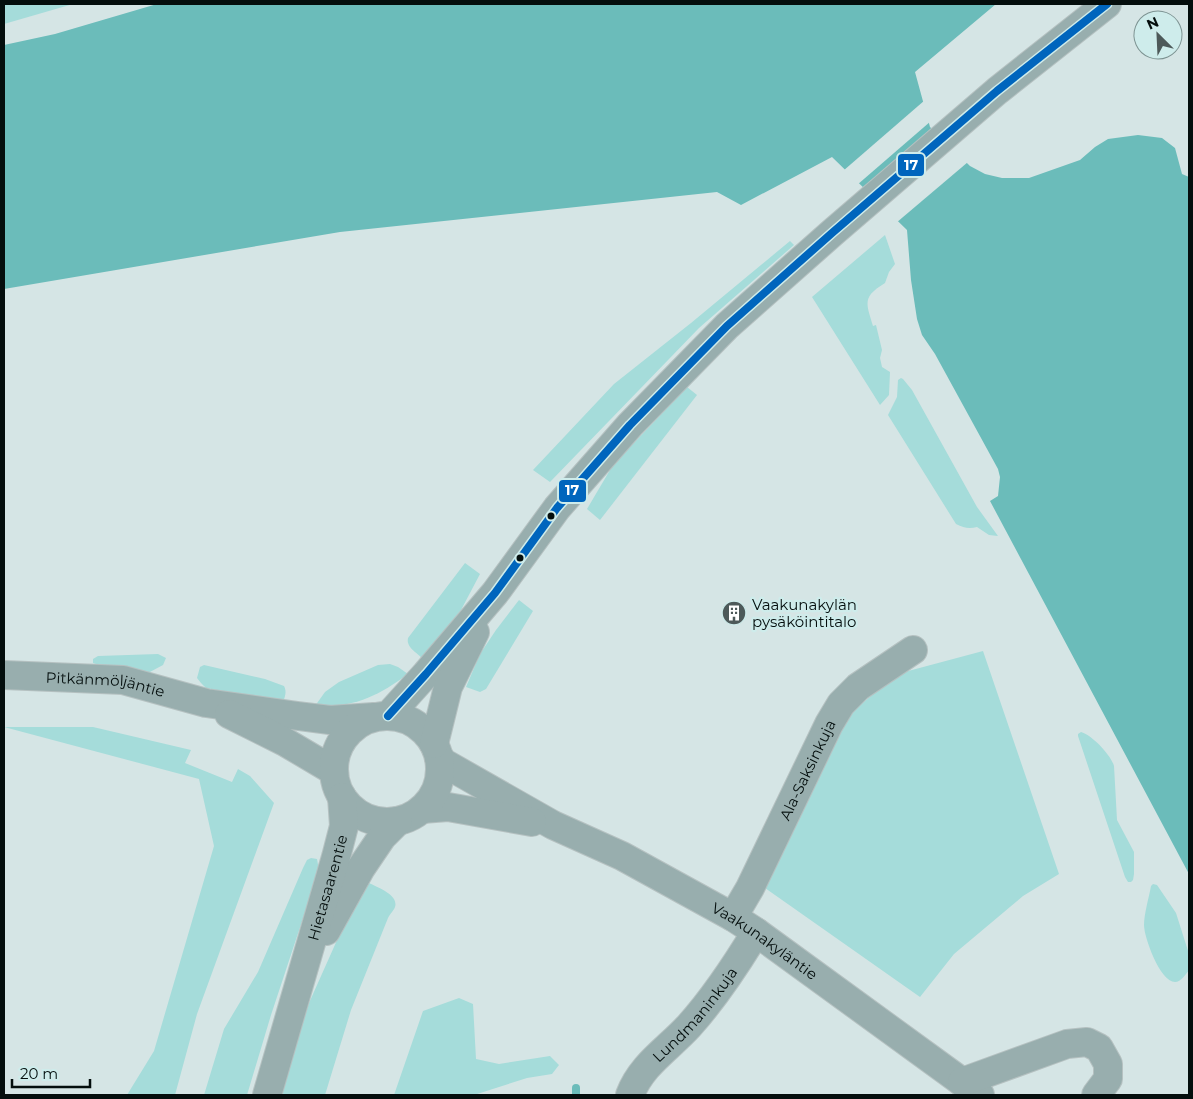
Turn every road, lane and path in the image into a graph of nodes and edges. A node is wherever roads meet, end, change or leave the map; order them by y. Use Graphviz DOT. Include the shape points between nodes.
graph roads {
  1 [pos="1106,4"];
  2 [pos="495,593"];
  3 [pos="913,650"];
  4 [pos="4,675"];
  5 [pos="206,702"];
  6 [pos="381,716"];
  7 [pos="437,751"];
  8 [pos="334,771"];
  9 [pos="342,797"];
  10 [pos="422,808"];
  11 [pos="398,821"];
  12 [pos="553,826"];
  13 [pos="733,918"];
  14 [pos="756,932"];
  15 [pos="300,976"];
  16 [pos="971,1089"];
  17 [pos="267,1095"];
  18 [pos="630,1095"];
  19 [pos="1096,1095"];
  1 -- 2 [label="street" via="997,91 727,326 630,424 557,508"];
  2 -- 6 [label="street" via="426,674"];
  2 -- 7 [label="street" via="448,687"];
  3 -- 13 [label="street, Ala-Saksinkuja" via="858,687 841,704"];
  4 -- 5 [label="street, Pitkänmöljäntie" via="124,680"];
  5 -- 6 [label="street, Pitkänmöljäntie" via="330,720"];
  5 -- 8 [label="street, Pitkänmöljäntie"];
  6 -- 7 [label="street" via="415,723"];
  6 -- 8 [label="street" via="361,723 349,732 338,750"];
  7 -- 10 [label="street" via="438,785"];
  7 -- 12 [label="street, Vaakunakyläntie" via="444,763"];
  8 -- 9 [label="street"];
  9 -- 11 [label="street" via="361,815 385,822"];
  9 -- 15 [label="street, Hietasaarentie" via="344,826"];
  10 -- 11 [label="street"];
  10 -- 12 [label="street, Vaakunakyläntie" via="448,807"];
  11 -- 15 [label="street, Hietasaarentie" via="382,837 361,868"];
  12 -- 13 [label="street, Vaakunakyläntie" via="622,856"];
  13 -- 14 [label="street, Vaakunakyläntie"];
  14 -- 16 [label="street, Vaakunakyläntie"];
  14 -- 18 [label="street, Lundmaninkuja" via="717,993 639,1076"];
  15 -- 17 [label="street, Hietasaarentie"];
  16 -- 19 [label="street, Vaakunakyläntie" via="1067,1044 1087,1042 1099,1048 1108,1064 1108,1079"];
}
